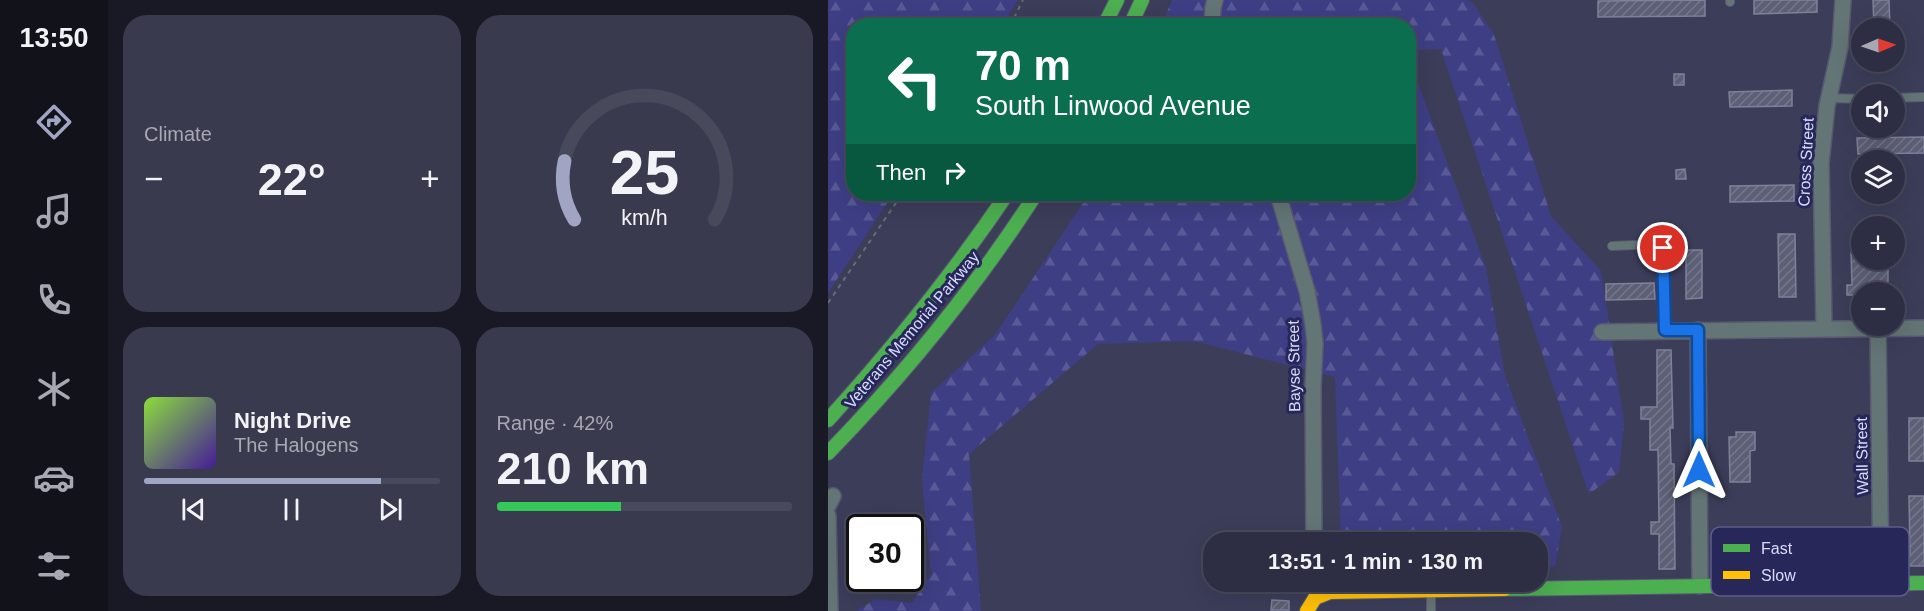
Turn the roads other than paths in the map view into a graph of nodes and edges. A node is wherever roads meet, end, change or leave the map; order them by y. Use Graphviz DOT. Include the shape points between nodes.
graph roads {
  1 [pos="1117,0"];
  2 [pos="1142,0"];
  3 [pos="1215,0"];
  4 [pos="1843,0"];
  5 [pos="1108,18"];
  6 [pos="1134,18"];
  7 [pos="1212,18"];
  8 [pos="1924,97"];
  9 [pos="1829,98"];
  10 [pos="1905,98"];
  11 [pos="1851,99"];
  12 [pos="1002,201"];
  13 [pos="1032,201"];
  14 [pos="1280,201"];
  15 [pos="1612,246"];
  16 [pos="952,314"];
  17 [pos="1824,328"];
  18 [pos="1851,328"];
  19 [pos="1905,328"];
  20 [pos="1924,328"];
  21 [pos="1665,330"];
  22 [pos="1698,330"];
  23 [pos="1602,332"];
  24 [pos="1878,336"];
  25 [pos="828,420"];
  26 [pos="828,453"];
  27 [pos="828,470"];
  28 [pos="828,516"];
  29 [pos="1880,527"];
  30 [pos="1314,532"];
  31 [pos="1909,583"];
  32 [pos="1924,583"];
  33 [pos="1700,586"];
  34 [pos="1711,586"];
  35 [pos="1548,588"];
  36 [pos="1314,592"];
  37 [pos="1431,592"];
  38 [pos="830,611"];
  39 [pos="1307,611"];
  40 [pos="1431,611"];
  1 -- 5 [label="main road"];
  2 -- 6 [label="main road"];
  3 -- 7 [label="street"];
  4 -- 9 [label="street, Cross Street" via="1840,47"];
  8 -- 10 [label="lane"];
  9 -- 11 [label="lane"];
  9 -- 17 [label="street, Cross Street" via="1821,163"];
  12 -- 25 [label="main road, Veterans Memorial Parkway" via="902,336"];
  13 -- 16 [label="main road, Veterans Memorial Parkway"];
  14 -- 30 [label="street, Bayse Street" via="1307,291 1315,343"];
  15 -- 21 [label="lane" via="1656,244 1663,248"];
  16 -- 26 [label="main road, Veterans Memorial Parkway"];
  16 -- 27 [label="main road" via="938,341 911,376"];
  17 -- 18 [label="street"];
  17 -- 22 [label="street"];
  19 -- 20 [label="street"];
  21 -- 22 [label="street"];
  21 -- 23 [label="street"];
  22 -- 33 [label="street"];
  24 -- 29 [label="street, Wall Street"];
  28 -- 38 [label="street"];
  31 -- 32 [label="main road"];
  33 -- 34 [label="main road"];
  33 -- 35 [label="main road"];
  36 -- 39 [label="main road"];
  37 -- 40 [label="lane"];
}
